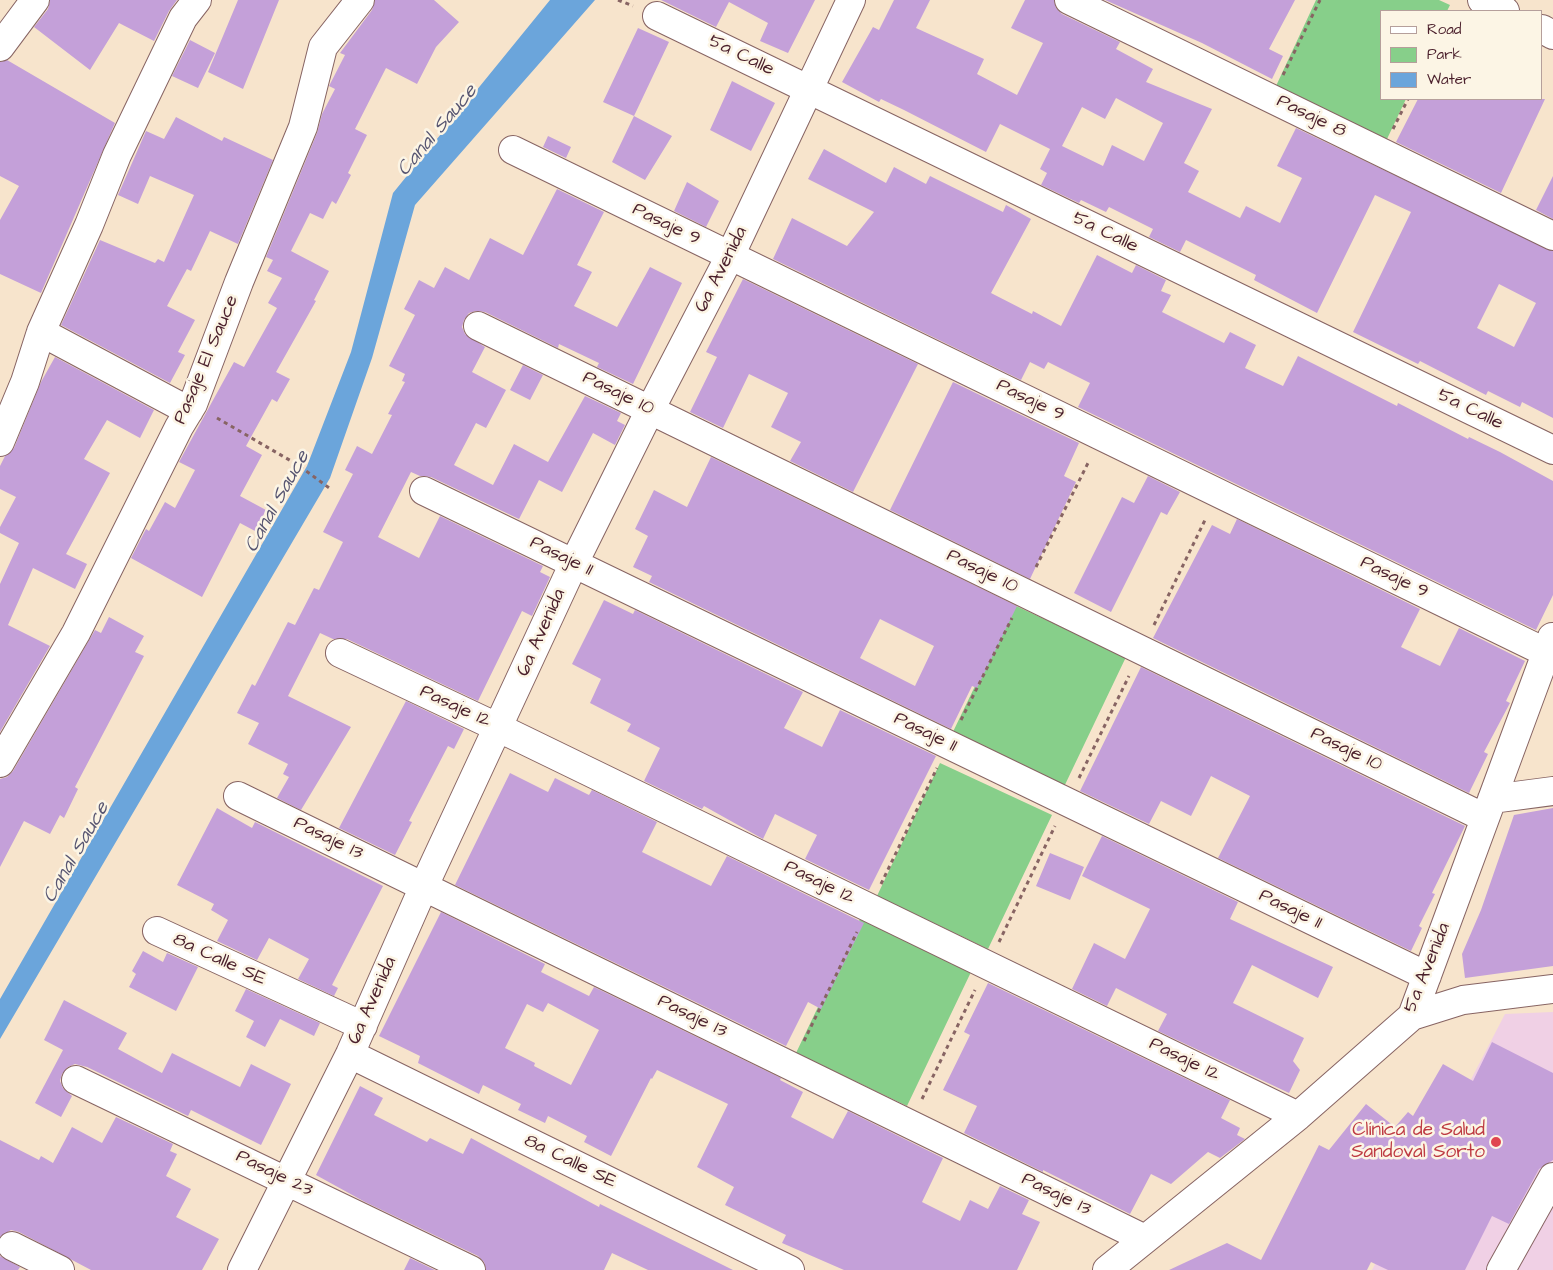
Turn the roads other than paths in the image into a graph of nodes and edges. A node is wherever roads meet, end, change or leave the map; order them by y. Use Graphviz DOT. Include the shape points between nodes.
graph roads {
  1 [pos="35,0"];
  2 [pos="197,0"];
  3 [pos="360,0"];
  4 [pos="851,0"];
  5 [pos="1069,0"];
  6 [pos="1482,0"];
  7 [pos="1503,10"];
  8 [pos="658,16"];
  9 [pos="0,47"];
  10 [pos="808,89"];
  11 [pos="513,150"];
  12 [pos="1553,236"];
  13 [pos="730,256"];
  14 [pos="478,326"];
  15 [pos="41,332"];
  16 [pos="191,407"];
  17 [pos="650,410"];
  18 [pos="0,442"];
  19 [pos="1553,450"];
  20 [pos="424,491"];
  21 [pos="574,563"];
  22 [pos="1550,644"];
  23 [pos="340,653"];
  24 [pos="499,728"];
  25 [pos="0,763"];
  26 [pos="1553,791"];
  27 [pos="238,796"];
  28 [pos="1489,809"];
  29 [pos="424,886"];
  30 [pos="156,931"];
  31 [pos="1427,976"];
  32 [pos="1553,989"];
  33 [pos="1412,1016"];
  34 [pos="363,1026"];
  35 [pos="350,1054"];
  36 [pos="76,1080"];
  37 [pos="1298,1116"];
  38 [pos="1553,1177"];
  39 [pos="288,1180"];
  40 [pos="1145,1239"];
  41 [pos="12,1246"];
  42 [pos="60,1270"];
  43 [pos="242,1270"];
  44 [pos="471,1270"];
  45 [pos="790,1270"];
  46 [pos="1107,1270"];
  47 [pos="1501,1270"];
  1 -- 9 [label="street"];
  2 -- 15 [label="street" via="183,18 117,155"];
  3 -- 16 [label="street, Pasaje El Sauce" via="324,47 303,127"];
  4 -- 10 [label="street, 6a Avenida"];
  5 -- 12 [label="street, Pasaje 8"];
  6 -- 7 [label="street"];
  8 -- 10 [label="street, 5a Calle"];
  10 -- 13 [label="street, 6a Avenida"];
  10 -- 19 [label="street, 5a Calle"];
  11 -- 13 [label="street, Pasaje 9"];
  13 -- 17 [label="street, 6a Avenida"];
  13 -- 22 [label="street, Pasaje 9"];
  14 -- 17 [label="street, Pasaje 10"];
  15 -- 16 [label="street"];
  15 -- 18 [label="street"];
  16 -- 25 [label="street, Pasaje El Sauce" via="76,633"];
  17 -- 21 [label="street, 6a Avenida"];
  17 -- 28 [label="street, Pasaje 10"];
  20 -- 21 [label="street, Pasaje 11"];
  21 -- 24 [label="street, 6a Avenida"];
  21 -- 31 [label="street, Pasaje 11"];
  22 -- 28 [label="street, 5a Avenida"];
  23 -- 24 [label="street, Pasaje 12"];
  24 -- 29 [label="street, 6a Avenida"];
  24 -- 37 [label="street, Pasaje 12"];
  26 -- 28 [label="street"];
  27 -- 29 [label="street, Pasaje 13"];
  28 -- 31 [label="street, 5a Avenida"];
  29 -- 34 [label="street, 6a Avenida"];
  29 -- 40 [label="street, Pasaje 13"];
  30 -- 34 [label="street, 8a Calle SE"];
  31 -- 33 [label="street, 5a Avenida"];
  32 -- 33 [label="street" via="1463,1000"];
  33 -- 37 [label="street, 5a Avenida"];
  34 -- 35 [label="street, 6a Avenida"];
  35 -- 39 [label="street, 6a Avenida"];
  35 -- 45 [label="street, 8a Calle SE"];
  36 -- 39 [label="street, Pasaje 23"];
  37 -- 40 [label="street, 5a Avenida"];
  38 -- 47 [label="street"];
  39 -- 43 [label="street, 6a Avenida"];
  39 -- 44 [label="street, Pasaje 23"];
  40 -- 46 [label="street, 5a Avenida"];
  41 -- 42 [label="street"];
}
